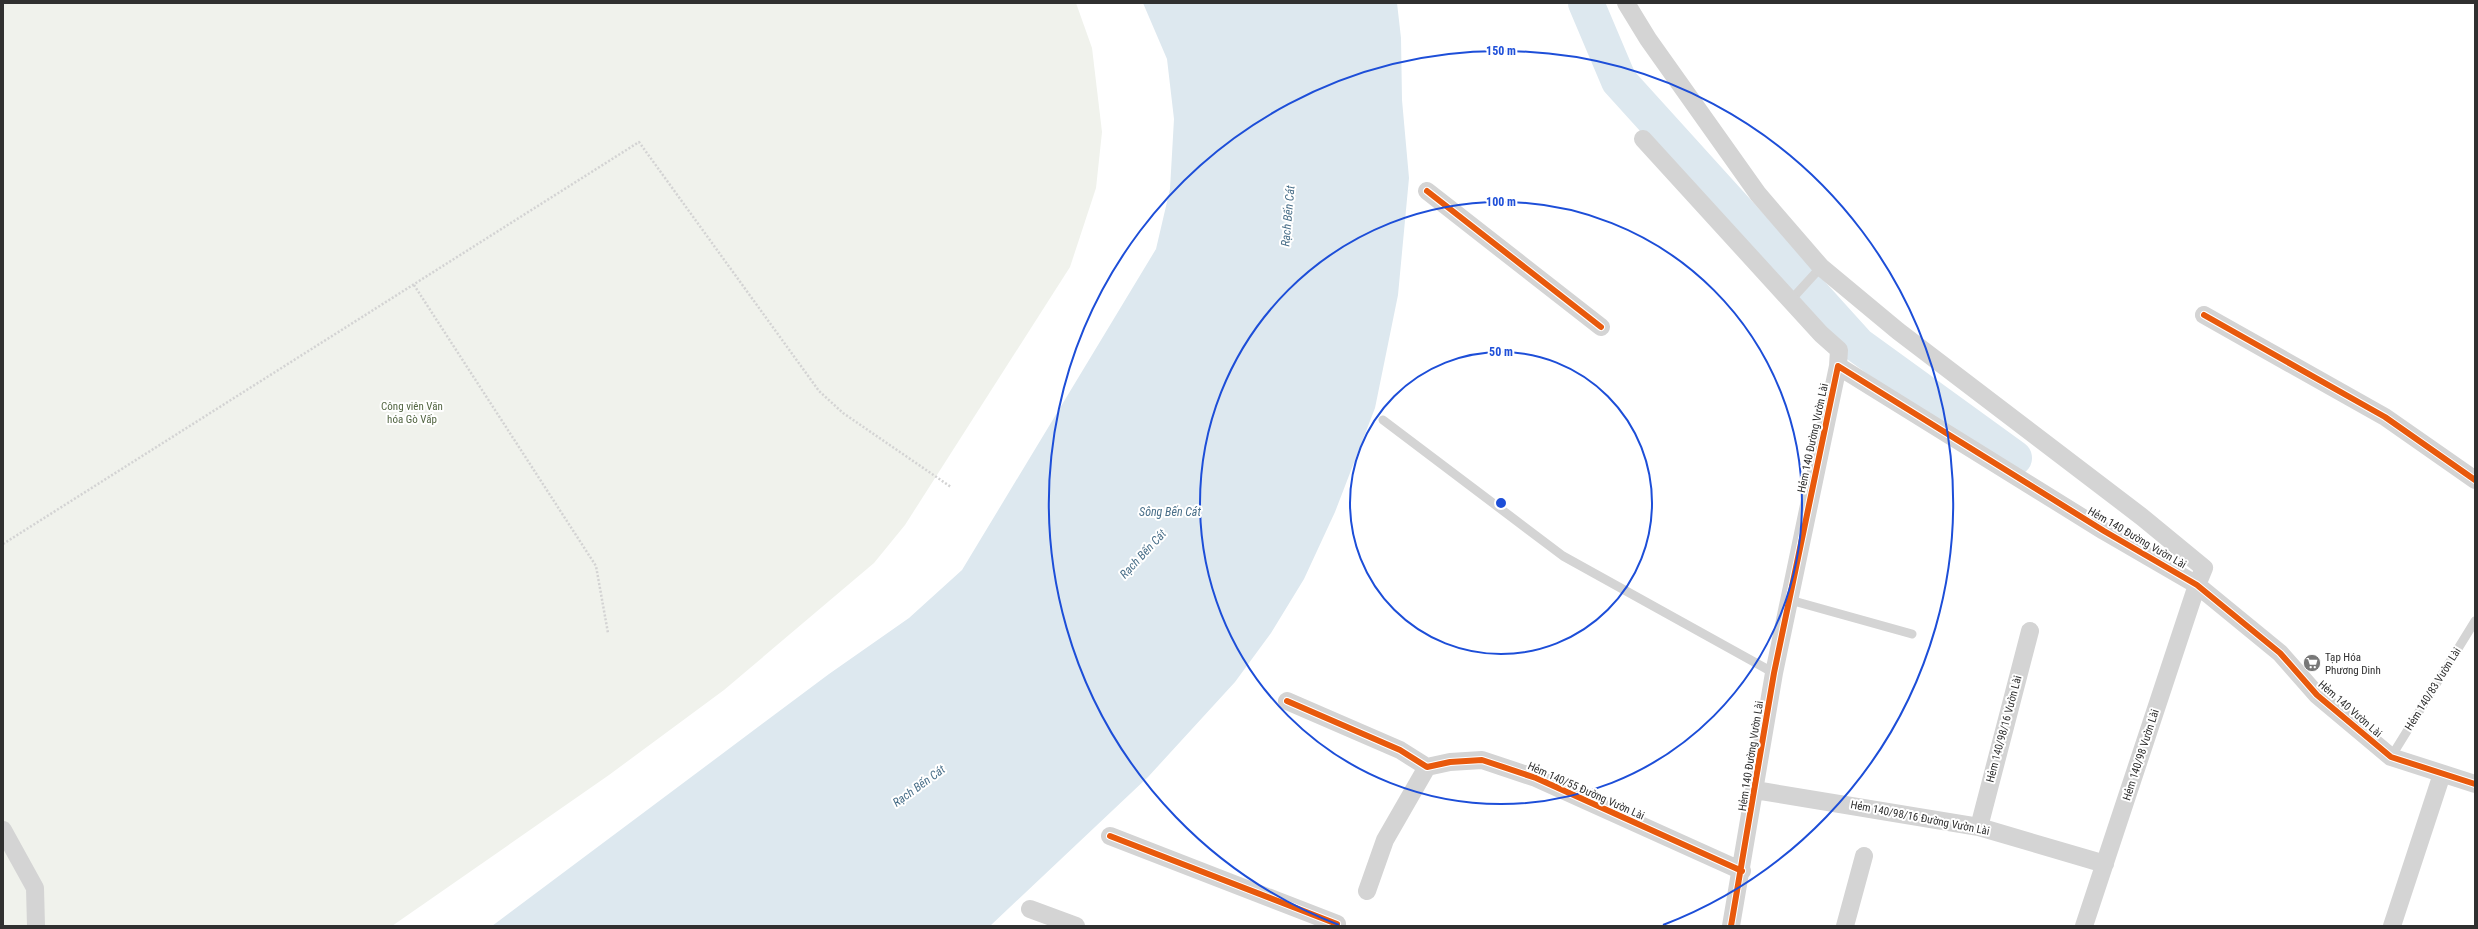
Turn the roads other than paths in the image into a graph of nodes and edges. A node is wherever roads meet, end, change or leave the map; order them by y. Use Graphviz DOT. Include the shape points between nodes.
graph roads {
  1 [pos="1626,3"];
  2 [pos="1643,139"];
  3 [pos="1427,191"];
  4 [pos="1819,269"];
  5 [pos="1793,298"];
  6 [pos="2204,315"];
  7 [pos="1601,327"];
  8 [pos="1838,366"];
  9 [pos="1383,420"];
  10 [pos="2475,480"];
  11 [pos="2197,585"];
  12 [pos="1790,600"];
  13 [pos="2475,621"];
  14 [pos="2030,632"];
  15 [pos="1912,634"];
  16 [pos="1774,673"];
  17 [pos="1287,701"];
  18 [pos="2391,757"];
  19 [pos="1427,767"];
  20 [pos="2442,774"];
  21 [pos="2475,784"];
  22 [pos="1755,790"];
  23 [pos="1979,827"];
  24 [pos="3,830"];
  25 [pos="1110,836"];
  26 [pos="1864,856"];
  27 [pos="2105,864"];
  28 [pos="1742,871"];
  29 [pos="1367,891"];
  30 [pos="1030,909"];
  31 [pos="1337,924"];
  32 [pos="36,926"];
  33 [pos="1076,926"];
  34 [pos="1732,926"];
  35 [pos="1845,926"];
  36 [pos="2084,926"];
  37 [pos="2392,926"];
  1 -- 4 [label="street" via="1648,39 1758,194"];
  2 -- 5 [label="street"];
  3 -- 7 [label="street"];
  4 -- 5 [label="lane"];
  4 -- 11 [label="street, Hẻm 140/98 Vườn Lài" via="2142,517 2204,568"];
  5 -- 8 [label="street" via="1821,334 1839,350"];
  6 -- 10 [label="street" via="2384,418"];
  8 -- 11 [label="street, Hẻm 140 Đường Vườn Lài" via="2104,531"];
  8 -- 12 [label="street, Hẻm 140 Đường Vườn Lài"];
  9 -- 16 [label="lane" via="1563,556"];
  11 -- 18 [label="street, Hẻm 140 Vườn Lài" via="2280,653 2317,696"];
  11 -- 27 [label="street, Hẻm 140/98 Vườn Lài"];
  12 -- 15 [label="lane"];
  12 -- 16 [label="street, Hẻm 140 Đường Vườn Lài"];
  13 -- 18 [label="lane, Hẻm 140/83 Vườn Lài"];
  14 -- 23 [label="street, Hẻm 140/98/16 Vườn Lài"];
  16 -- 22 [label="street, Hẻm 140 Đường Vườn Lài"];
  17 -- 19 [label="street" via="1400,750"];
  18 -- 20 [label="street, Hẻm 140 Vườn Lài"];
  19 -- 28 [label="street, Hẻm 140/55 Đường Vườn Lài" via="1474,759 1496,764 1536,778"];
  19 -- 29 [label="street" via="1385,840"];
  20 -- 21 [label="street, Hẻm 140 Vườn Lài"];
  20 -- 37 [label="street"];
  22 -- 23 [label="street, Hẻm 140/98/16 Đường Vườn Lài"];
  22 -- 28 [label="street, Hẻm 140 Đường Vườn Lài"];
  23 -- 27 [label="street, Hẻm 140/98/16 Đường Vườn Lài"];
  24 -- 32 [label="street" via="35,888"];
  25 -- 31 [label="street"];
  26 -- 35 [label="street"];
  27 -- 36 [label="street, Hẻm 140/98 Vườn Lài"];
  28 -- 34 [label="street, Hẻm 140 Đường Vườn Lài"];
  30 -- 33 [label="street"];
}
